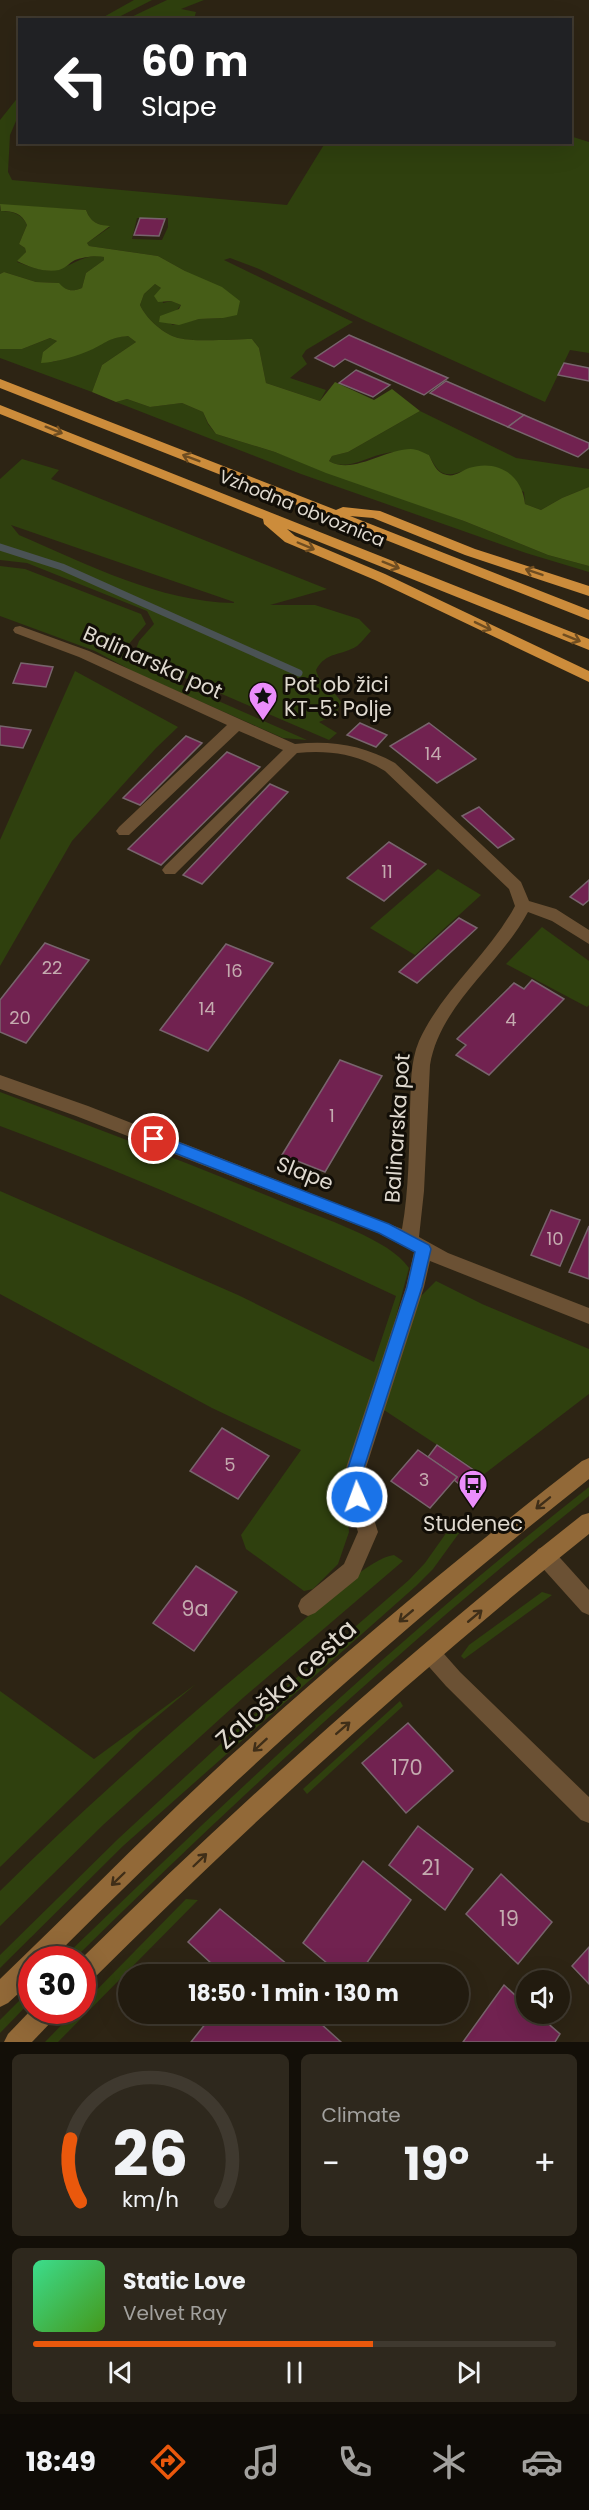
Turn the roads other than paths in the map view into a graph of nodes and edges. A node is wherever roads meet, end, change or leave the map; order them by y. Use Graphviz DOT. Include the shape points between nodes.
graph roads {
  1 [pos="0,383"];
  2 [pos="0,409"];
  3 [pos="324,510"];
  4 [pos="259,512"];
  5 [pos="589,591"];
  6 [pos="589,615"];
  7 [pos="20,630"];
  8 [pos="589,645"];
  9 [pos="589,677"];
  10 [pos="237,724"];
  11 [pos="293,749"];
  12 [pos="124,831"];
  13 [pos="170,870"];
  14 [pos="523,906"];
  15 [pos="589,938"];
  16 [pos="0,1082"];
  17 [pos="416,1245"];
  18 [pos="589,1316"];
  19 [pos="589,1467"];
  20 [pos="589,1522"];
  21 [pos="545,1556"];
  22 [pos="589,1605"];
  23 [pos="308,1606"];
  24 [pos="430,1653"];
  25 [pos="589,1812"];
  26 [pos="50,1946"];
  27 [pos="96,1961"];
  28 [pos="18,1978"];
  29 [pos="0,1995"];
  30 [pos="33,2024"];
  31 [pos="16,2042"];
  3 -- 1 [label="highway, Vzhodna obvoznica, one-way"];
  2 -- 4 [label="highway, Vzhodna obvoznica, one-way"];
  5 -- 3 [label="highway, one-way" via="470,552 375,514"];
  3 -- 6 [label="highway, Vzhodna obvoznica"];
  4 -- 8 [label="highway, Vzhodna obvoznica, one-way"];
  4 -- 9 [label="highway, one-way" via="290,539 380,577"];
  7 -- 10 [label="street, Balinarska pot" via="84,654"];
  10 -- 11 [label="street, Balinarska pot"];
  10 -- 12 [label="street"];
  11 -- 13 [label="street"];
  11 -- 14 [label="street, Balinarska pot" via="346,748 390,767 516,886"];
  14 -- 15 [label="street" via="558,915"];
  14 -- 17 [label="street, Balinarska pot" via="511,930 441,1013 426,1042 421,1068 414,1208"];
  16 -- 17 [label="street, Slape" via="373,1224"];
  17 -- 18 [label="street, Slape"];
  17 -- 23 [label="street, Balinarska pot" via="415,1287 354,1474 368,1532 351,1571"];
  19 -- 26 [label="main road, Zaloška cesta, one-way" via="342,1670"];
  20 -- 21 [label="main road"];
  21 -- 22 [label="street"];
  24 -- 21 [label="main road, one-way"];
  24 -- 25 [label="street"];
  27 -- 24 [label="main road, one-way" via="325,1743"];
  28 -- 29 [label="main road"];
  30 -- 31 [label="main road"];
}
